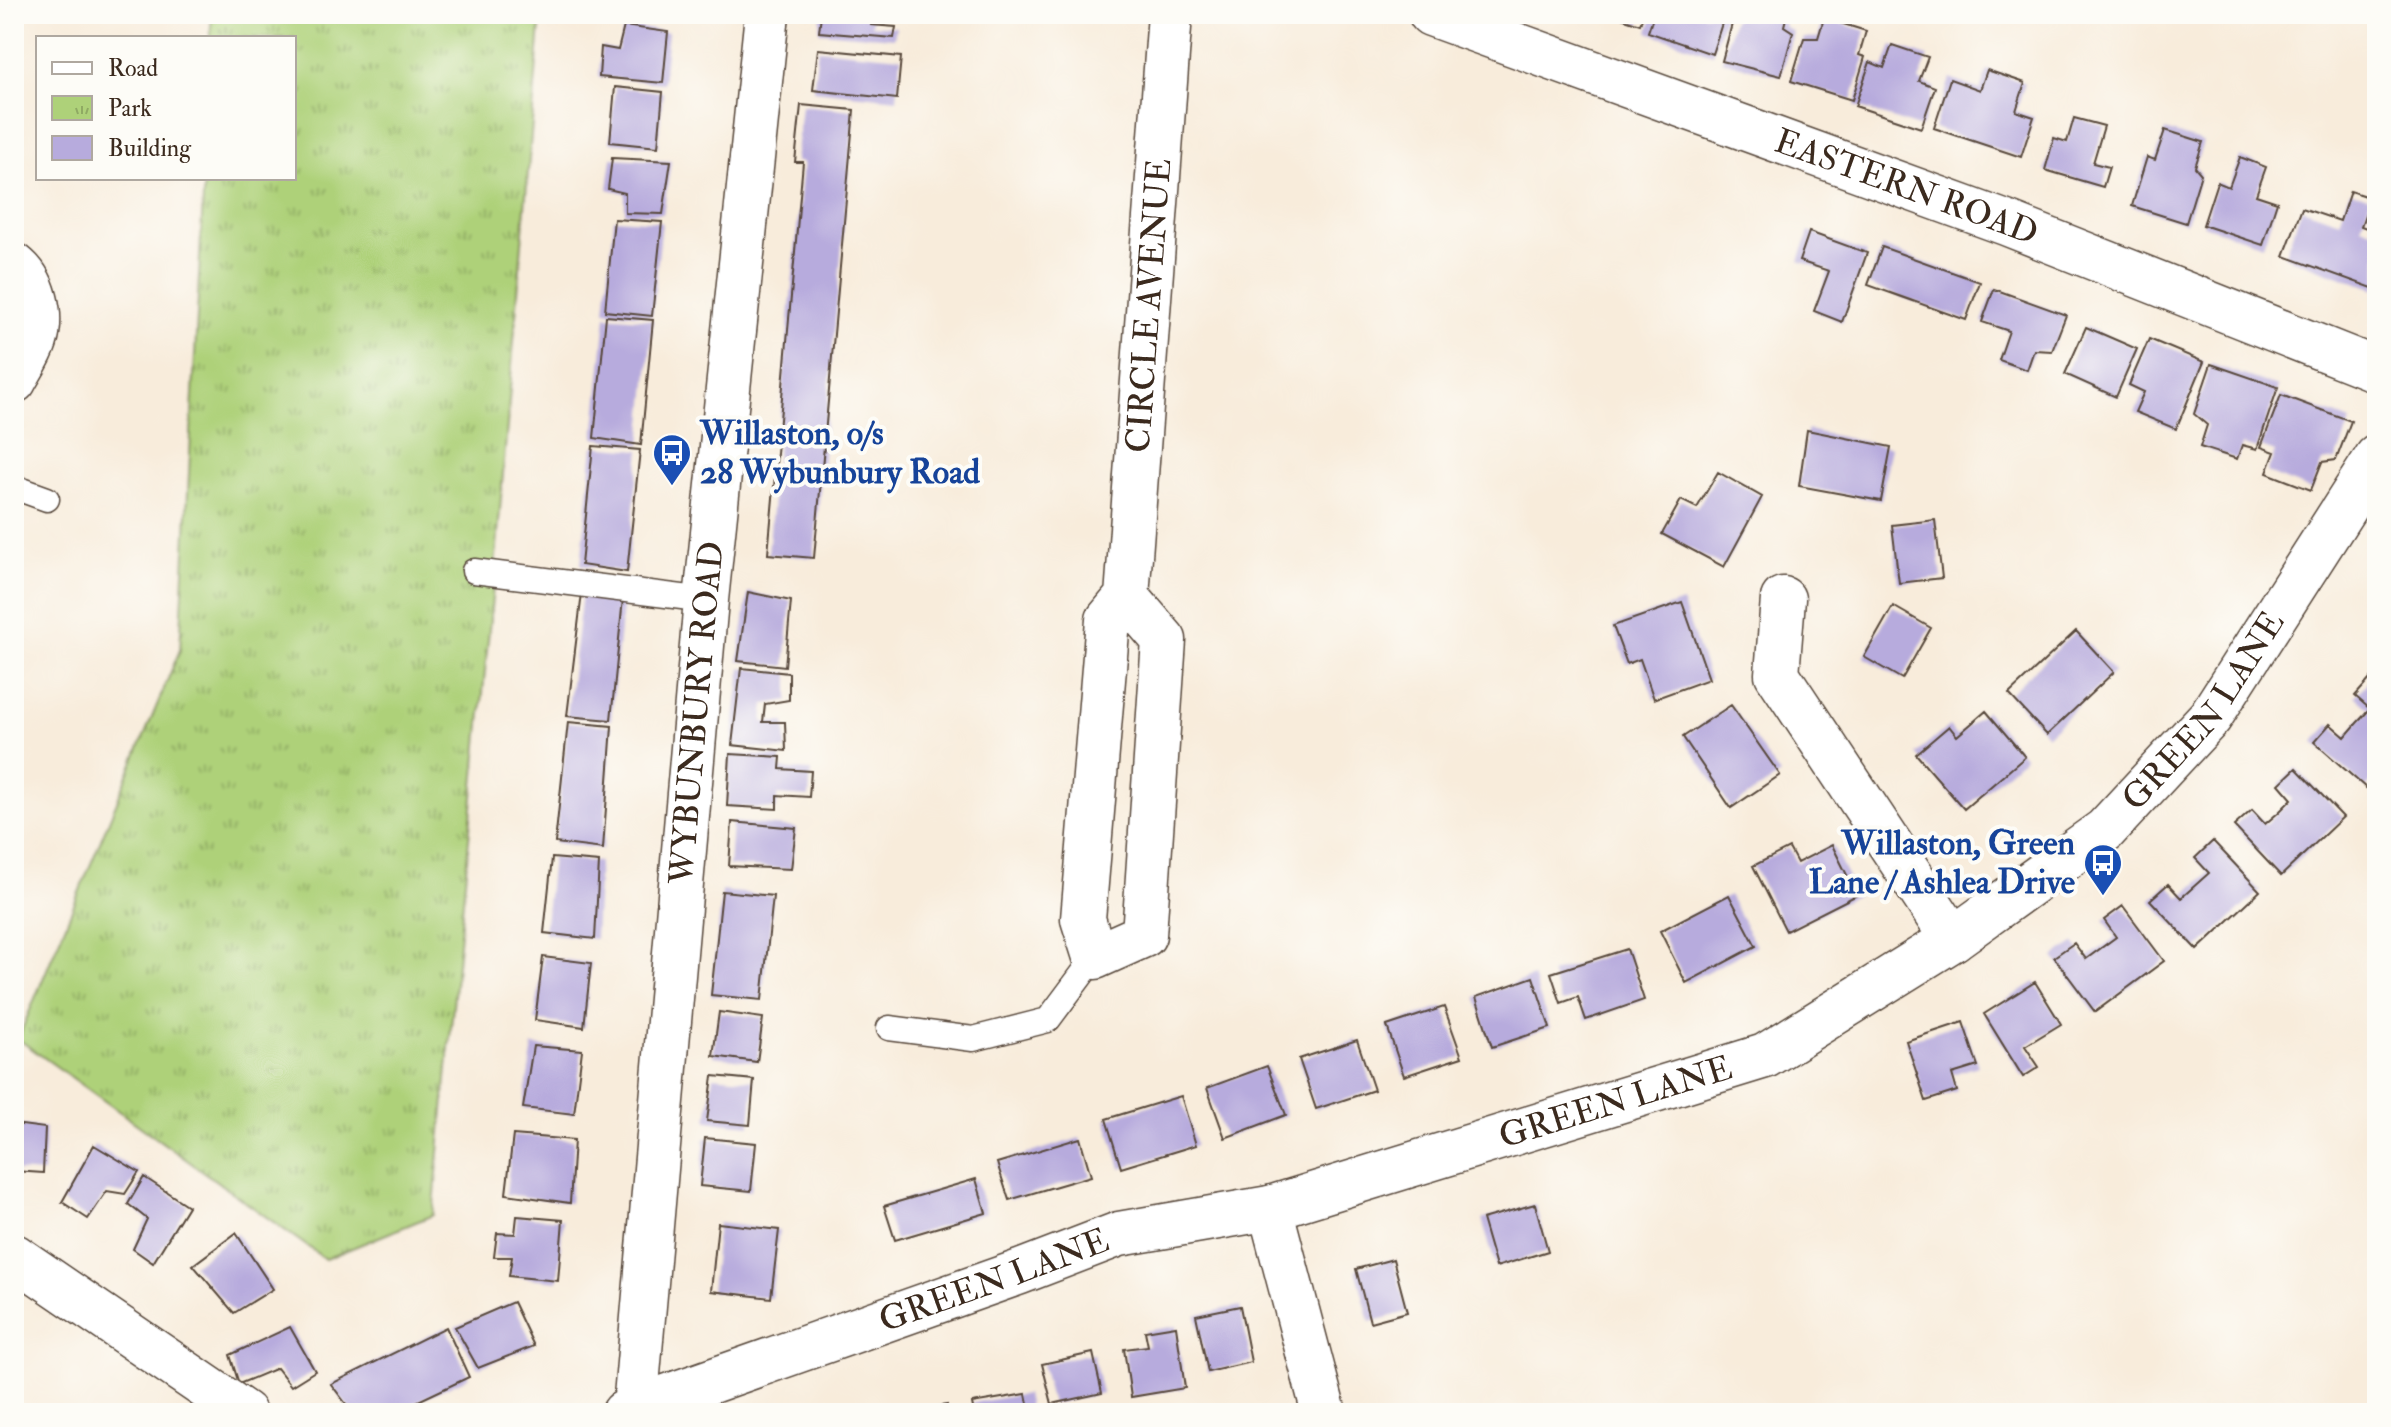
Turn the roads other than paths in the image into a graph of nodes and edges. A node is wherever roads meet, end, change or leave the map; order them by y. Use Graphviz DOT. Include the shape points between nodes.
graph roads {
  1 [pos="767,14"];
  2 [pos="1170,14"];
  3 [pos="1431,14"];
  4 [pos="18,268"];
  5 [pos="2377,370"];
  6 [pos="14,381"];
  7 [pos="2377,457"];
  8 [pos="14,487"];
  9 [pos="47,499"];
  10 [pos="474,571"];
  11 [pos="1127,597"];
  12 [pos="1783,599"];
  13 [pos="706,600"];
  14 [pos="1953,939"];
  15 [pos="1095,957"];
  16 [pos="889,1028"];
  17 [pos="1270,1208"];
  18 [pos="14,1256"];
  19 [pos="632,1411"];
  20 [pos="244,1413"];
  21 [pos="1324,1413"];
  1 -- 13 [label="street, WYBUNBURY ROAD"];
  2 -- 11 [label="street, CIRCLE AVENUE"];
  3 -- 5 [label="street, EASTERN ROAD" via="2006,223"];
  4 -- 6 [label="street" via="34,287 36,340"];
  7 -- 14 [label="street, GREEN LANE" via="2210,717 2105,830"];
  8 -- 9 [label="lane"];
  10 -- 13 [label="lane"];
  11 -- 15 [label="street, CIRCLE AVENUE" via="1108,620 1083,919"];
  11 -- 15 [label="street" via="1164,640 1144,935"];
  12 -- 14 [label="street" via="1777,674"];
  13 -- 19 [label="street, WYBUNBURY ROAD"];
  14 -- 17 [label="street, GREEN LANE" via="1765,1056"];
  15 -- 16 [label="lane" via="1048,1020 973,1039"];
  17 -- 19 [label="street, GREEN LANE" via="1119,1234"];
  17 -- 21 [label="street"];
  18 -- 20 [label="street"];
}
